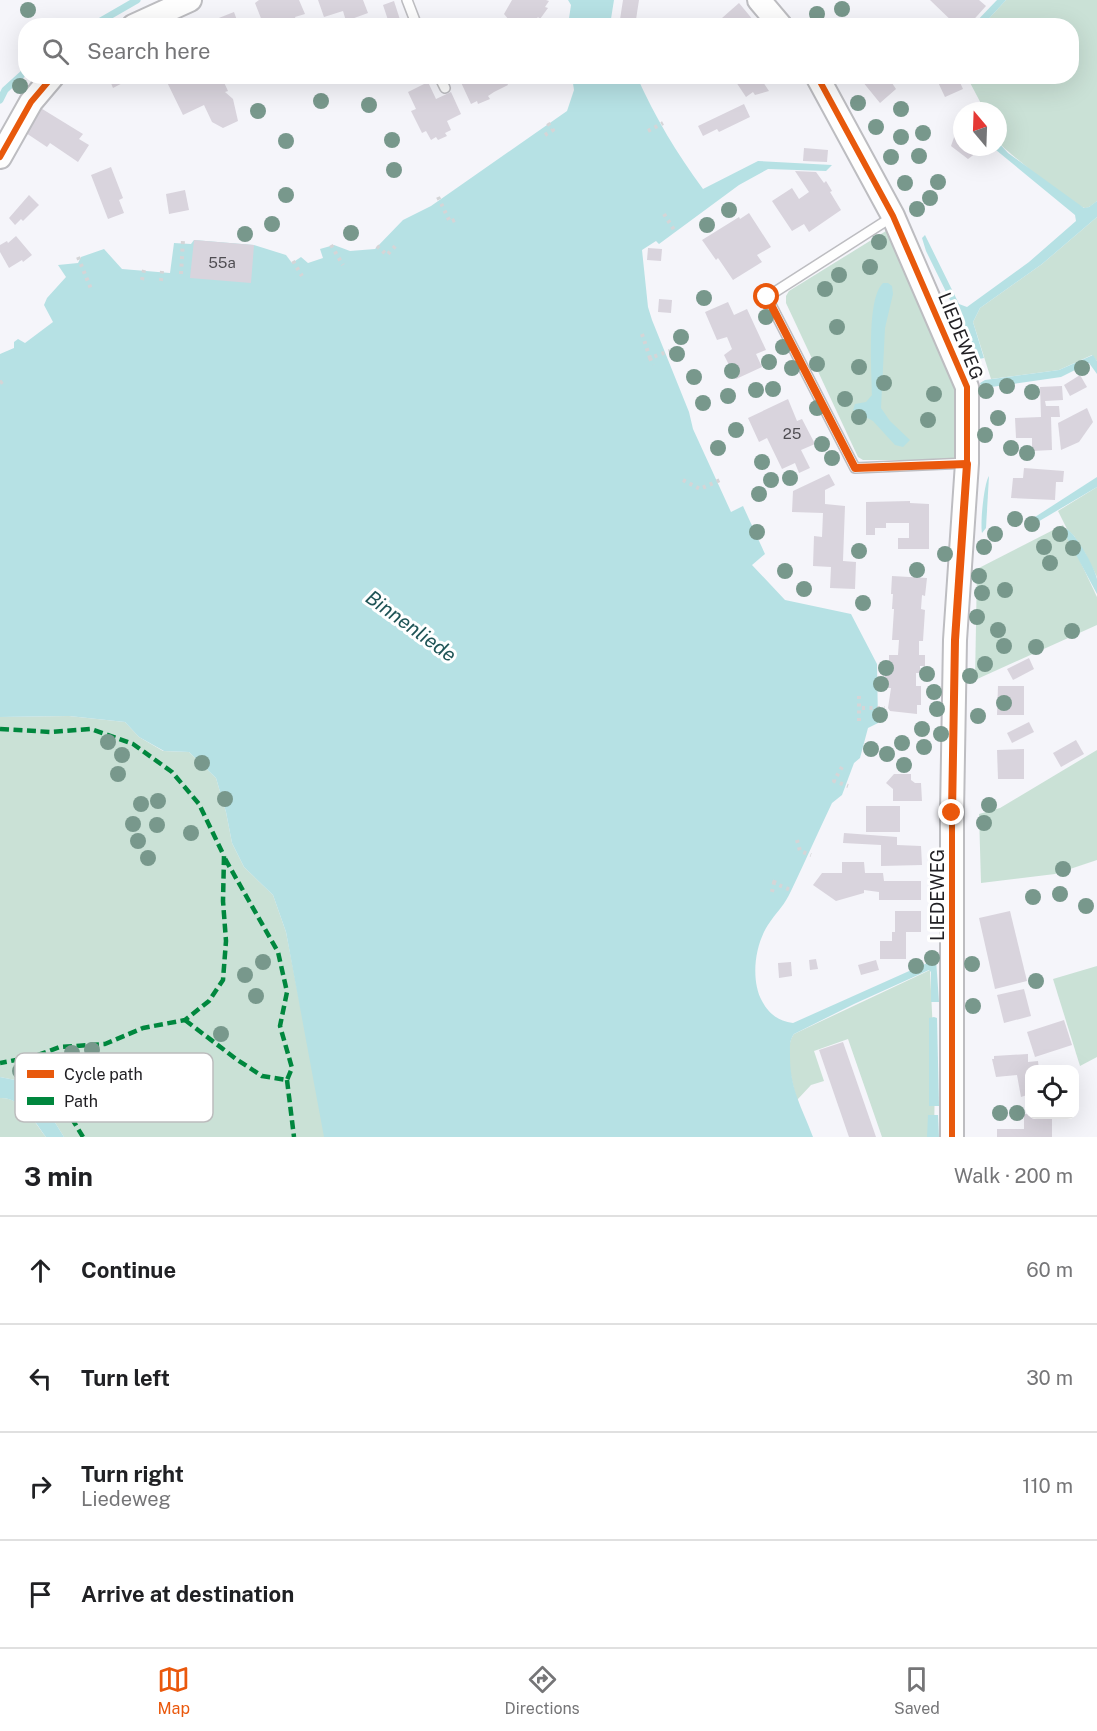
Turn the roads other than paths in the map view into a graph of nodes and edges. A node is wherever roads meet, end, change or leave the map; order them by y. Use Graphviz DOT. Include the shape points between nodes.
graph roads {
  1 [pos="190,0"];
  2 [pos="407,0"];
  3 [pos="759,0"];
  4 [pos="151,18"];
  5 [pos="414,18"];
  6 [pos="774,18"];
  7 [pos="46,84"];
  8 [pos="443,84"];
  9 [pos="821,84"];
  10 [pos="445,88"];
  11 [pos="0,157"];
  12 [pos="893,216"];
  13 [pos="967,464"];
  14 [pos="952,1137"];
  1 -- 4 [label="street"];
  2 -- 5 [label="lane"];
  3 -- 6 [label="street"];
  7 -- 11 [label="street" via="31,102"];
  8 -- 10 [label="lane"];
  9 -- 12 [label="street, LIEDEWEG"];
  12 -- 13 [label="street, LIEDEWEG" via="967,387"];
  12 -- 13 [label="lane" via="767,297 855,468"];
  13 -- 14 [label="street, LIEDEWEG" via="955,640"];
}
